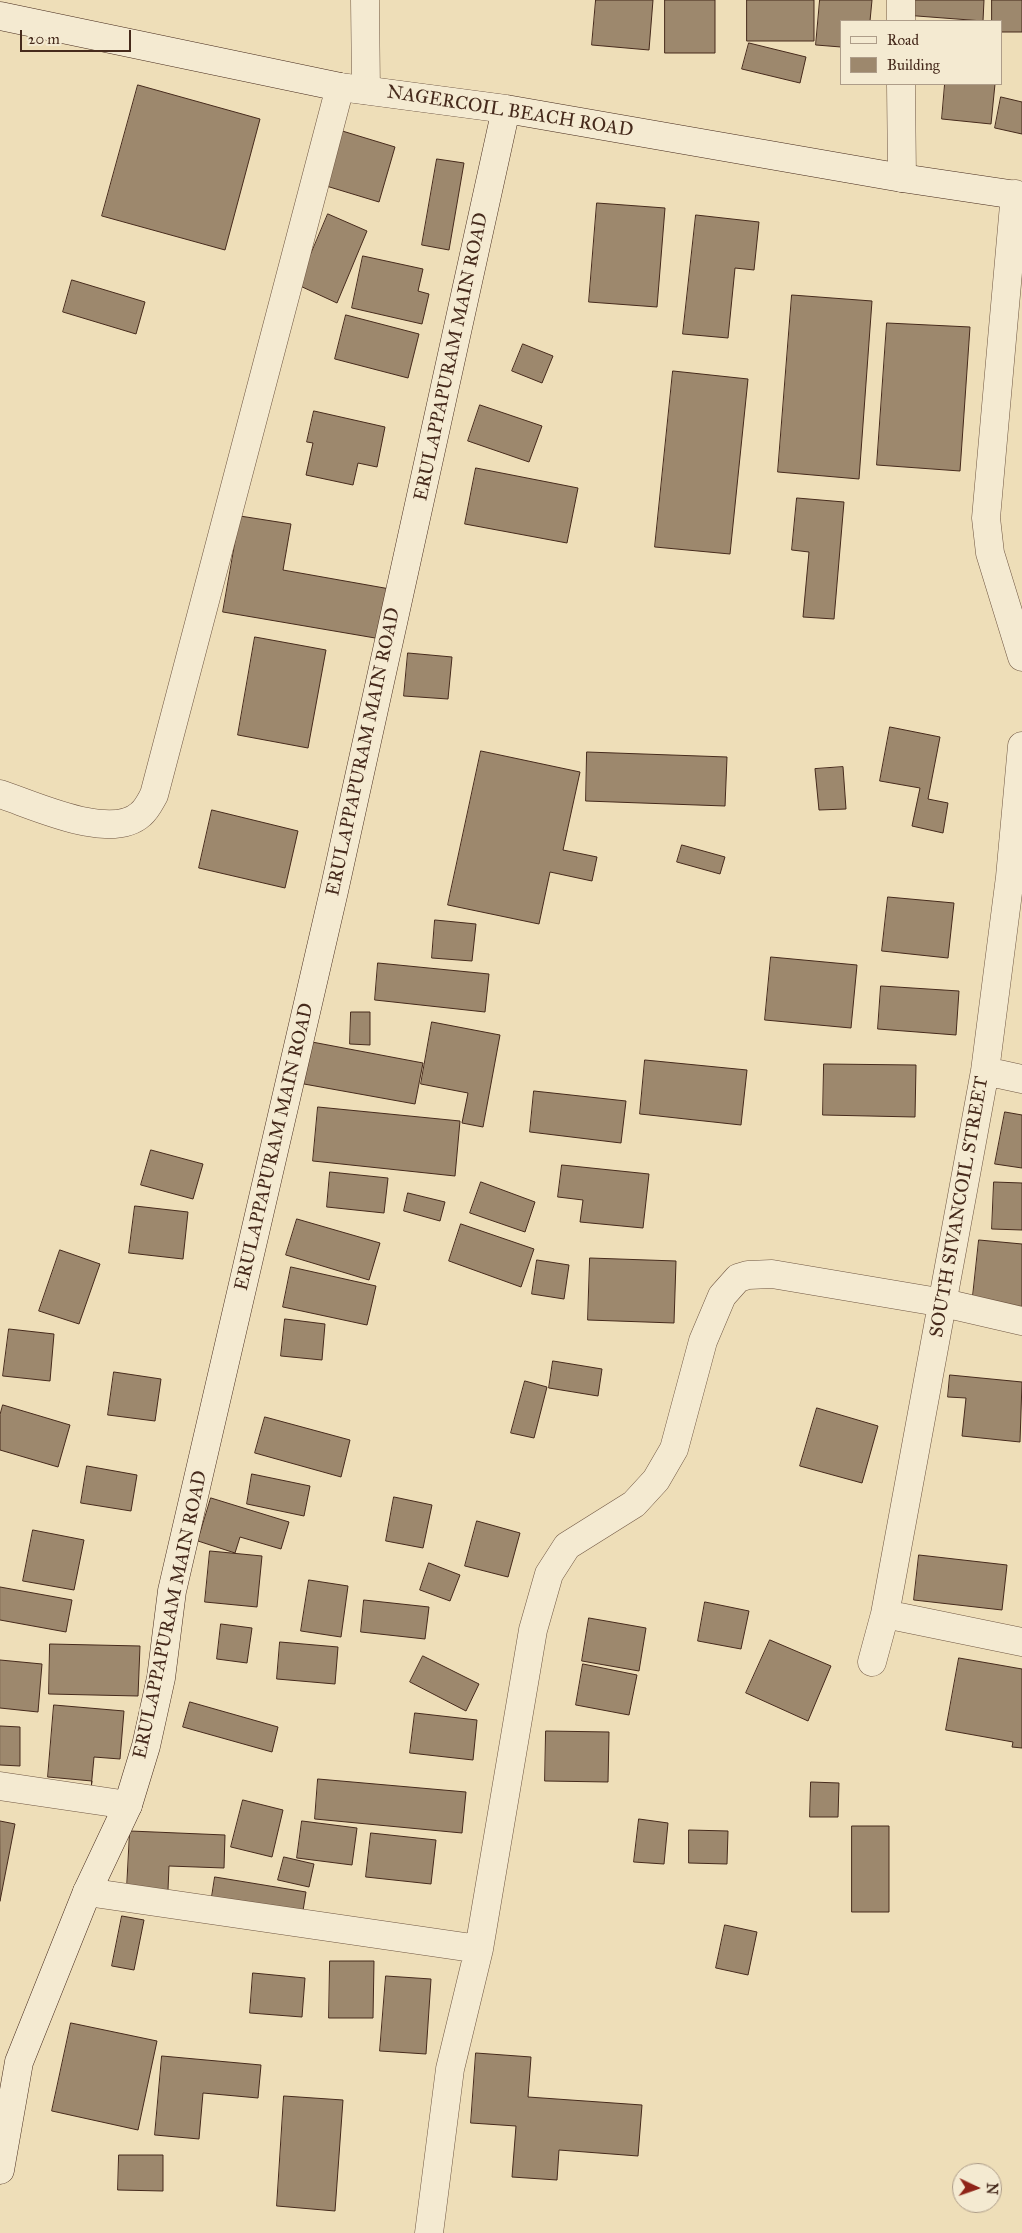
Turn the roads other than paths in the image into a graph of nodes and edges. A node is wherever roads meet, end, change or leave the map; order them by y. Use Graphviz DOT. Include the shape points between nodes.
graph roads {
  1 [pos="365,0"];
  2 [pos="901,0"];
  3 [pos="0,16"];
  4 [pos="901,20"];
  5 [pos="901,85"];
  6 [pos="353,89"];
  7 [pos="506,109"];
  8 [pos="902,178"];
  9 [pos="1018,195"];
  10 [pos="1022,657"];
  11 [pos="1022,746"];
  12 [pos="0,794"];
  13 [pos="1016,877"];
  14 [pos="985,1071"];
  15 [pos="1022,1079"];
  16 [pos="944,1303"];
  17 [pos="1022,1321"];
  18 [pos="885,1614"];
  19 [pos="1022,1642"];
  20 [pos="872,1662"];
  21 [pos="0,1786"];
  22 [pos="128,1805"];
  23 [pos="87,1892"];
  24 [pos="480,1950"];
  25 [pos="0,2170"];
  26 [pos="429,2233"];
  1 -- 6 [label="street"];
  2 -- 4 [label="street"];
  3 -- 6 [label="street, NAGERCOIL BEACH ROAD"];
  5 -- 8 [label="street"];
  6 -- 7 [label="street, NAGERCOIL BEACH ROAD"];
  6 -- 12 [label="street" via="151,800 140,815 109,825 87,822"];
  7 -- 8 [label="street, NAGERCOIL BEACH ROAD"];
  7 -- 22 [label="street, ERULAPPAPURAM MAIN ROAD" via="334,891 172,1591 162,1678"];
  8 -- 9 [label="street, NAGERCOIL BEACH ROAD"];
  9 -- 10 [label="street" via="986,518 990,553"];
  11 -- 13 [label="street, SOUTH SIVANCOIL STREET"];
  13 -- 14 [label="street, SOUTH SIVANCOIL STREET"];
  14 -- 15 [label="street"];
  14 -- 16 [label="street, SOUTH SIVANCOIL STREET"];
  16 -- 17 [label="street"];
  16 -- 18 [label="street, SOUTH SIVANCOIL STREET"];
  16 -- 24 [label="street" via="772,1274 738,1278 722,1296 703,1341 674,1449 656,1480 634,1504 567,1546 549,1574 533,1630"];
  18 -- 19 [label="street"];
  18 -- 20 [label="street, SOUTH SIVANCOIL STREET"];
  21 -- 22 [label="street"];
  22 -- 23 [label="street, ERULAPPAPURAM MAIN ROAD"];
  23 -- 24 [label="street"];
  23 -- 25 [label="street, ERULAPPAPURAM MAIN ROAD" via="19,2062"];
  24 -- 26 [label="street" via="450,2070"];
}
